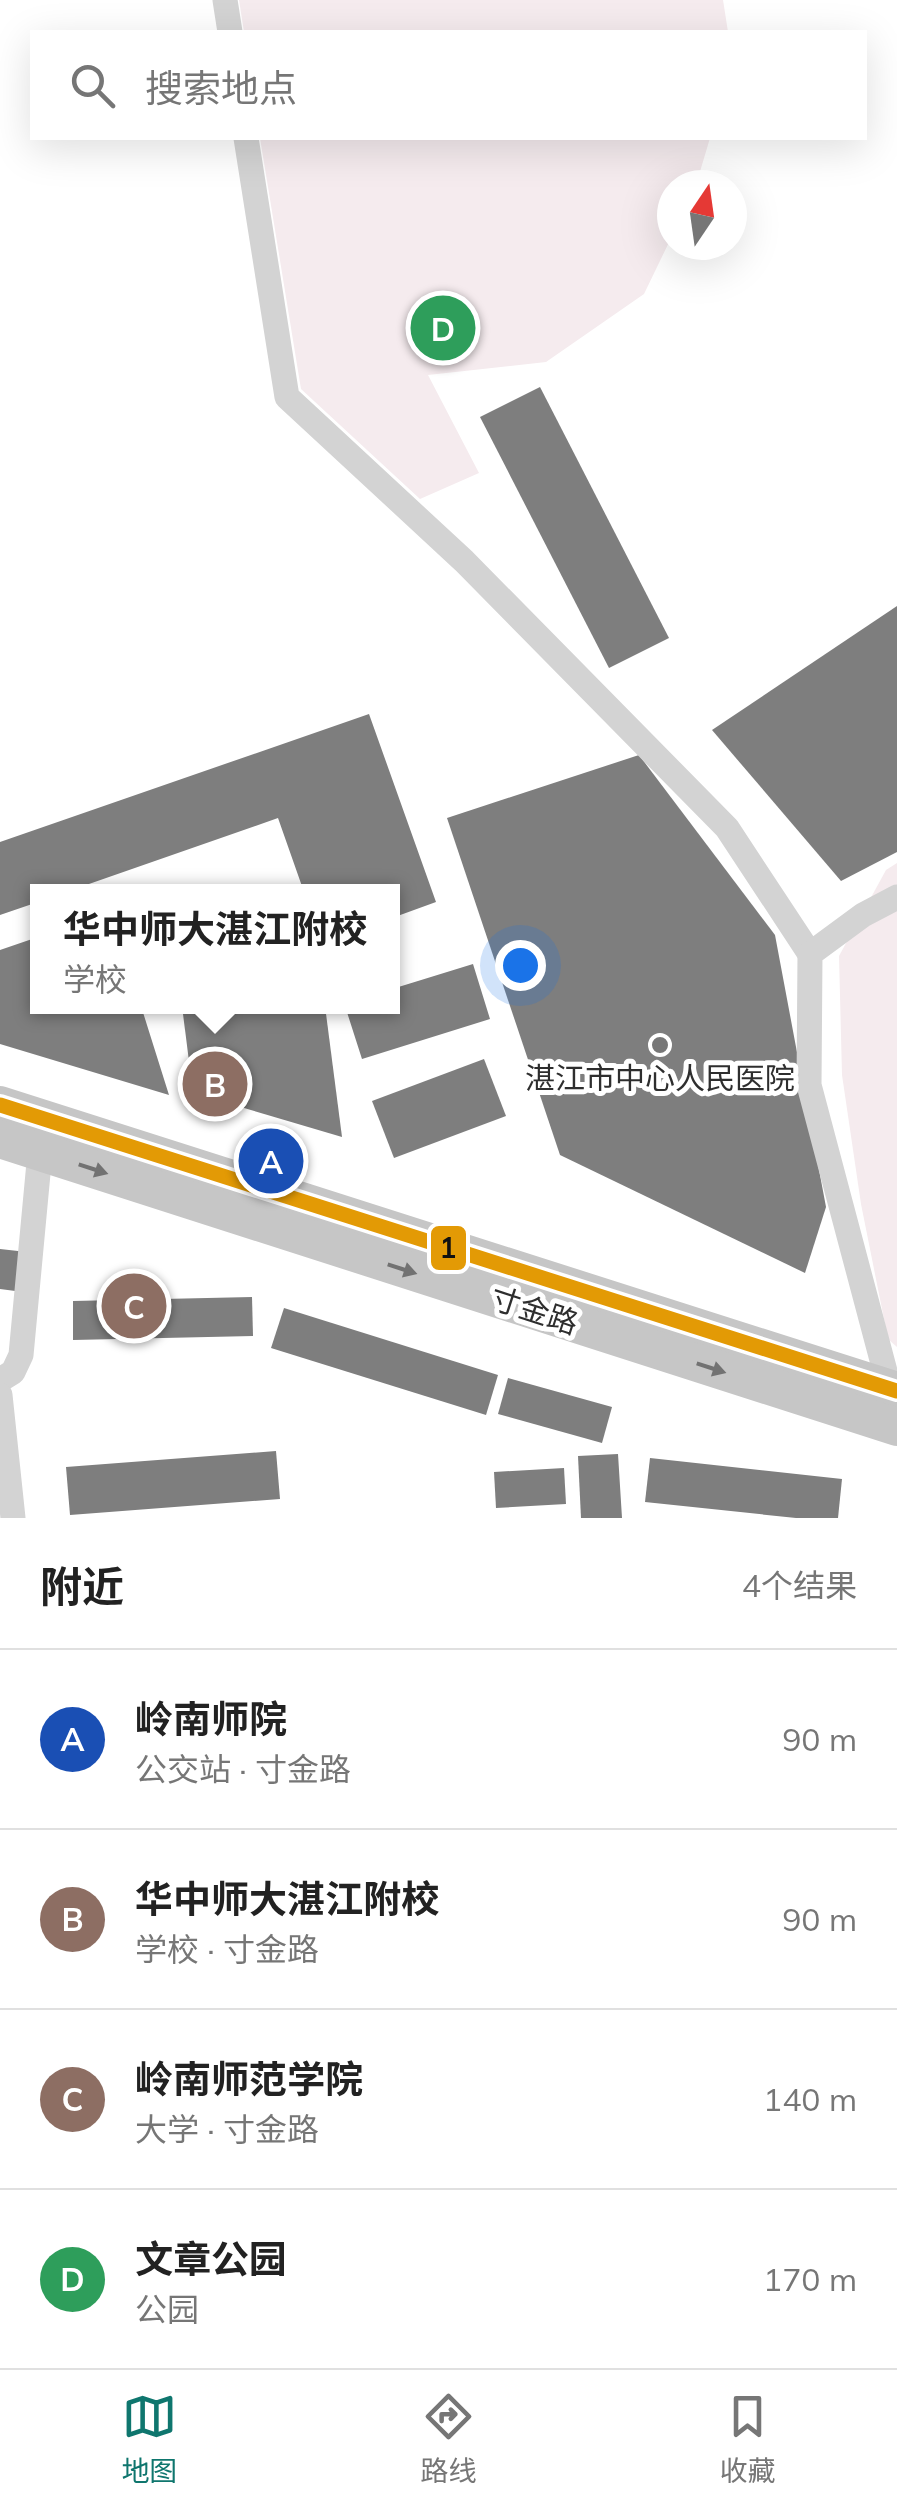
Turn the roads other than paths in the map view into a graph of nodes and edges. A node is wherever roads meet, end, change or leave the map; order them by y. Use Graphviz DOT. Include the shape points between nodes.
graph roads {
  1 [pos="225,0"];
  2 [pos="230,30"];
  3 [pos="246,140"];
  4 [pos="897,897"];
  5 [pos="810,954"];
  6 [pos="0,1105"];
  7 [pos="0,1139"];
  8 [pos="40,1152"];
  9 [pos="0,1380"];
  10 [pos="893,1391"];
  11 [pos="0,1395"];
  12 [pos="897,1428"];
  13 [pos="13,1518"];
  1 -- 2 [label="street"];
  3 -- 5 [label="street" via="287,396 464,561 727,828"];
  4 -- 5 [label="street"];
  5 -- 10 [label="street" via="810,1085"];
  6 -- 10 [label="main road, 寸金路"];
  7 -- 8 [label="main road, 寸金路"];
  8 -- 9 [label="street" via="21,1356 14,1372"];
  8 -- 12 [label="main road, 寸金路, one-way"];
  11 -- 13 [label="street"];
}
